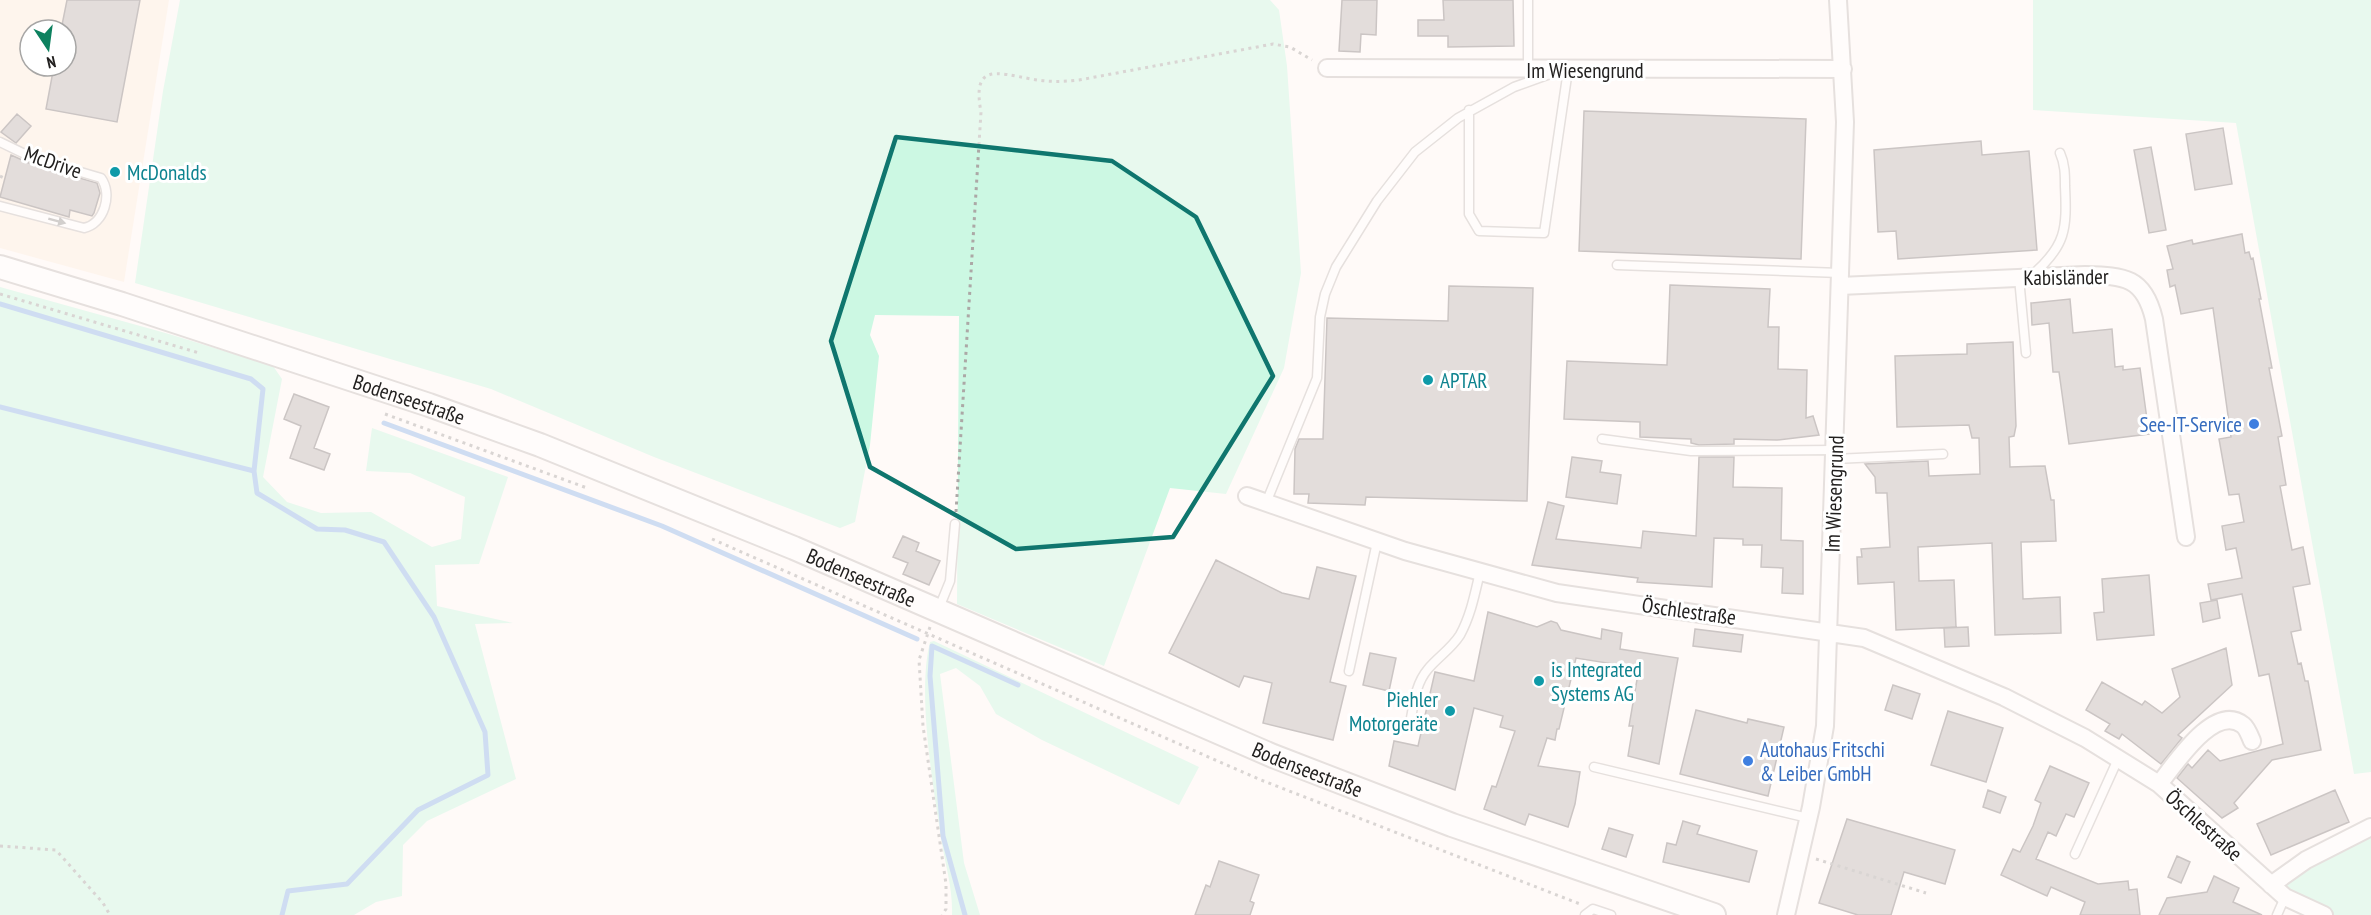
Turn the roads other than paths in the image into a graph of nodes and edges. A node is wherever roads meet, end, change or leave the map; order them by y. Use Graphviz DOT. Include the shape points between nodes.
graph roads {
  1 [pos="1528,0"];
  2 [pos="1838,0"];
  3 [pos="1327,68"];
  4 [pos="1843,69"];
  5 [pos="1528,70"];
  6 [pos="1568,70"];
  7 [pos="1469,110"];
  8 [pos="0,142"];
  9 [pos="2060,153"];
  10 [pos="0,206"];
  11 [pos="1617,265"];
  12 [pos="0,267"];
  13 [pos="2024,278"];
  14 [pos="1840,280"];
  15 [pos="2026,353"];
  16 [pos="1602,439"];
  17 [pos="1943,454"];
  18 [pos="1835,455"];
  19 [pos="1247,496"];
  20 [pos="1266,503"];
  21 [pos="955,524"];
  22 [pos="2186,537"];
  23 [pos="1377,542"];
  24 [pos="1480,572"];
  25 [pos="937,611"];
  26 [pos="1830,632"];
  27 [pos="1349,671"];
  28 [pos="1411,718"];
  29 [pos="2252,741"];
  30 [pos="2118,759"];
  31 [pos="1594,767"];
  32 [pos="2159,784"];
  33 [pos="1808,818"];
  34 [pos="2371,827"];
  35 [pos="2075,854"];
  36 [pos="2271,885"];
  37 [pos="2285,897"];
  38 [pos="1585,915"];
  39 [pos="1611,915"];
  40 [pos="1714,915"];
  41 [pos="1786,915"];
  42 [pos="2277,915"];
  43 [pos="2324,915"];
  1 -- 5 [label="lane"];
  2 -- 4 [label="street, Im Wiesengrund"];
  3 -- 5 [label="street, Im Wiesengrund"];
  4 -- 6 [label="street, Im Wiesengrund"];
  4 -- 14 [label="street, Im Wiesengrund"];
  5 -- 6 [label="street, Im Wiesengrund"];
  6 -- 7 [label="lane" via="1522,84"];
  6 -- 7 [label="lane" via="1544,233 1479,231 1469,214"];
  7 -- 20 [label="lane" via="1415,152 1392,179 1336,267 1320,317 1317,378"];
  10 -- 8 [label="lane, McDrive, one-way" via="84,228 98,220 108,193 101,178 33,158"];
  9 -- 13 [label="lane" via="2067,222 2056,250"];
  11 -- 14 [label="lane"];
  12 -- 25 [label="street, Bodenseestraße" via="122,303 540,445"];
  13 -- 14 [label="street, Kabisländer"];
  13 -- 15 [label="lane"];
  13 -- 22 [label="street, Kabisländer" via="2116,276 2137,283 2149,299"];
  14 -- 18 [label="street, Im Wiesengrund"];
  16 -- 18 [label="lane" via="1691,451"];
  17 -- 18 [label="lane"];
  18 -- 26 [label="street, Im Wiesengrund"];
  19 -- 20 [label="street, Öschlestraße"];
  20 -- 23 [label="street, Öschlestraße"];
  21 -- 25 [label="lane" via="950,581"];
  23 -- 24 [label="street, Öschlestraße"];
  23 -- 27 [label="lane"];
  24 -- 26 [label="street, Öschlestraße" via="1557,592"];
  24 -- 28 [label="lane" via="1469,614 1459,635 1419,684"];
  25 -- 40 [label="street, Bodenseestraße" via="1296,765 1452,825"];
  26 -- 30 [label="street, Öschlestraße" via="1864,638 2004,697"];
  26 -- 33 [label="street, Im Wiesengrund" via="1825,726"];
  29 -- 32 [label="street" via="2244,725 2235,721 2210,725"];
  30 -- 32 [label="street, Öschlestraße"];
  30 -- 35 [label="lane"];
  31 -- 33 [label="lane"];
  32 -- 36 [label="street, Öschlestraße"];
  33 -- 41 [label="street, Im Wiesengrund"];
  34 -- 36 [label="street" via="2306,860"];
  36 -- 37 [label="street, Öschlestraße"];
  37 -- 42 [label="lane"];
  37 -- 43 [label="street, Öschlestraße"];
  38 -- 39 [label="lane" via="1593,909"];
}
